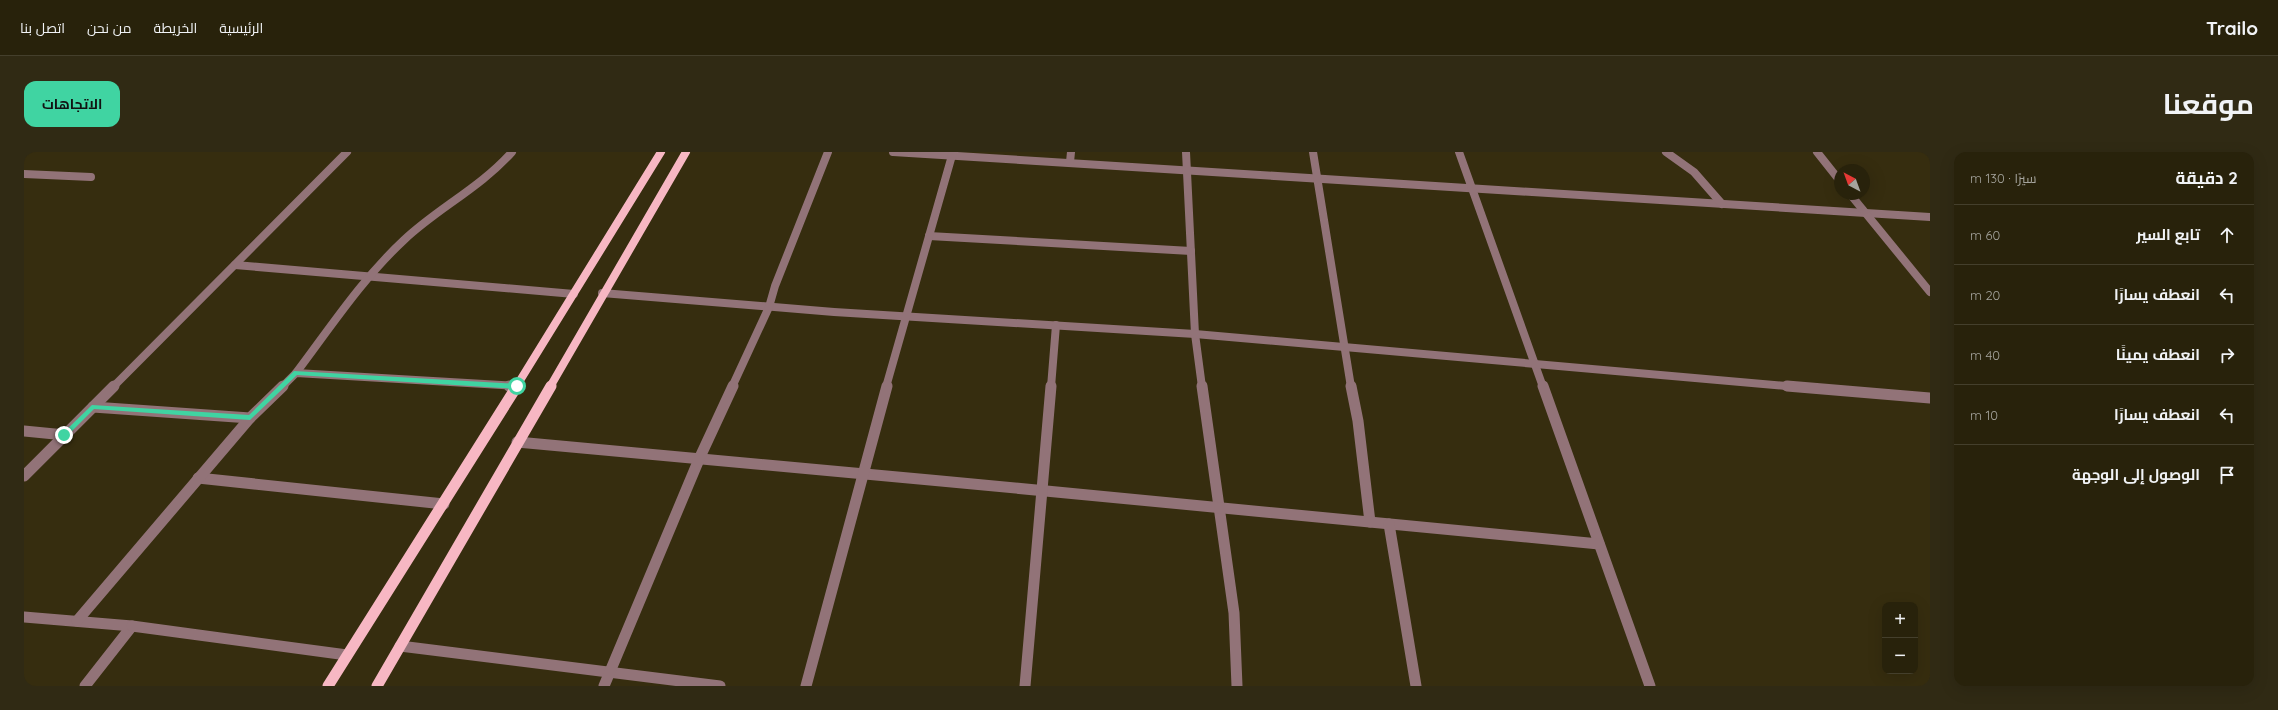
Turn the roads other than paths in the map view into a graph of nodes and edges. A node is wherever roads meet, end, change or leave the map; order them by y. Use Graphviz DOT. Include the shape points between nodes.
graph roads {
  1 [pos="347,152"];
  2 [pos="512,152"];
  3 [pos="661,152"];
  4 [pos="686,152"];
  5 [pos="828,152"];
  6 [pos="893,152"];
  7 [pos="1071,152"];
  8 [pos="1186,152"];
  9 [pos="1312,152"];
  10 [pos="1459,152"];
  11 [pos="1666,152"];
  12 [pos="1817,152"];
  13 [pos="953,154"];
  14 [pos="1070,162"];
  15 [pos="1186,169"];
  16 [pos="24,174"];
  17 [pos="1834,174"];
  18 [pos="91,177"];
  19 [pos="1317,178"];
  20 [pos="1471,187"];
  21 [pos="1854,200"];
  22 [pos="1722,204"];
  23 [pos="1864,213"];
  24 [pos="1930,216"];
  25 [pos="929,236"];
  26 [pos="1191,251"];
  27 [pos="235,264"];
  28 [pos="370,276"];
  29 [pos="1930,292"];
  30 [pos="602,293"];
  31 [pos="574,294"];
  32 [pos="769,307"];
  33 [pos="906,316"];
  34 [pos="1056,325"];
  35 [pos="1195,334"];
  36 [pos="1344,347"];
  37 [pos="1533,364"];
  38 [pos="296,373"];
  39 [pos="517,386"];
  40 [pos="1930,398"];
  41 [pos="92,407"];
  42 [pos="250,418"];
  43 [pos="24,431"];
  44 [pos="64,435"];
  45 [pos="517,442"];
  46 [pos="700,457"];
  47 [pos="862,472"];
  48 [pos="24,476"];
  49 [pos="198,478"];
  50 [pos="1042,491"];
  51 [pos="444,504"];
  52 [pos="1218,509"];
  53 [pos="1370,522"];
  54 [pos="1389,524"];
  55 [pos="1599,544"];
  56 [pos="24,617"];
  57 [pos="77,621"];
  58 [pos="132,626"];
  59 [pos="400,646"];
  60 [pos="347,655"];
  61 [pos="608,674"];
  62 [pos="85,686"];
  63 [pos="328,686"];
  64 [pos="378,686"];
  65 [pos="604,686"];
  66 [pos="720,686"];
  67 [pos="806,686"];
  68 [pos="1025,686"];
  69 [pos="1237,686"];
  70 [pos="1416,686"];
  71 [pos="1650,686"];
  1 -- 27 [label="street"];
  2 -- 28 [label="street" via="478,185 402,241"];
  3 -- 31 [label="main road"];
  4 -- 30 [label="main road"];
  5 -- 32 [label="street"];
  6 -- 13 [label="street"];
  7 -- 14 [label="street"];
  8 -- 15 [label="street"];
  9 -- 19 [label="street"];
  10 -- 20 [label="street"];
  11 -- 22 [label="street" via="1694,172"];
  12 -- 17 [label="street"];
  13 -- 14 [label="street"];
  13 -- 25 [label="street"];
  14 -- 15 [label="street"];
  15 -- 19 [label="street"];
  15 -- 26 [label="street"];
  16 -- 18 [label="street"];
  19 -- 20 [label="street"];
  19 -- 36 [label="street"];
  20 -- 22 [label="street"];
  20 -- 37 [label="street"];
  21 -- 23 [label="street"];
  22 -- 23 [label="street"];
  23 -- 24 [label="street"];
  23 -- 29 [label="street"];
  25 -- 26 [label="street"];
  25 -- 33 [label="street"];
  26 -- 35 [label="street"];
  27 -- 28 [label="street"];
  27 -- 41 [label="street"];
  28 -- 31 [label="street"];
  28 -- 38 [label="street"];
  30 -- 32 [label="street"];
  30 -- 45 [label="main road"];
  31 -- 39 [label="main road"];
  32 -- 33 [label="street"];
  32 -- 46 [label="street"];
  33 -- 34 [label="street"];
  33 -- 47 [label="street"];
  34 -- 35 [label="street"];
  34 -- 50 [label="street"];
  35 -- 36 [label="street"];
  35 -- 52 [label="street"];
  36 -- 37 [label="street"];
  36 -- 53 [label="street" via="1358,421"];
  37 -- 40 [label="street"];
  37 -- 55 [label="street"];
  38 -- 39 [label="street"];
  38 -- 42 [label="street"];
  39 -- 51 [label="main road"];
  41 -- 42 [label="street"];
  41 -- 44 [label="street"];
  42 -- 49 [label="street"];
  43 -- 44 [label="street"];
  44 -- 48 [label="street"];
  45 -- 46 [label="street"];
  45 -- 59 [label="main road"];
  46 -- 47 [label="street"];
  46 -- 61 [label="street"];
  47 -- 50 [label="street"];
  47 -- 67 [label="street"];
  49 -- 51 [label="street"];
  49 -- 57 [label="street"];
  50 -- 52 [label="street"];
  50 -- 68 [label="street"];
  51 -- 60 [label="main road"];
  52 -- 53 [label="street"];
  52 -- 69 [label="street" via="1234,614"];
  53 -- 54 [label="street"];
  54 -- 55 [label="street"];
  54 -- 70 [label="street"];
  55 -- 71 [label="street"];
  56 -- 57 [label="street"];
  57 -- 58 [label="street"];
  58 -- 60 [label="street"];
  58 -- 62 [label="street"];
  59 -- 61 [label="street"];
  59 -- 64 [label="main road"];
  60 -- 63 [label="main road"];
  61 -- 65 [label="street"];
  61 -- 66 [label="street"];
}
